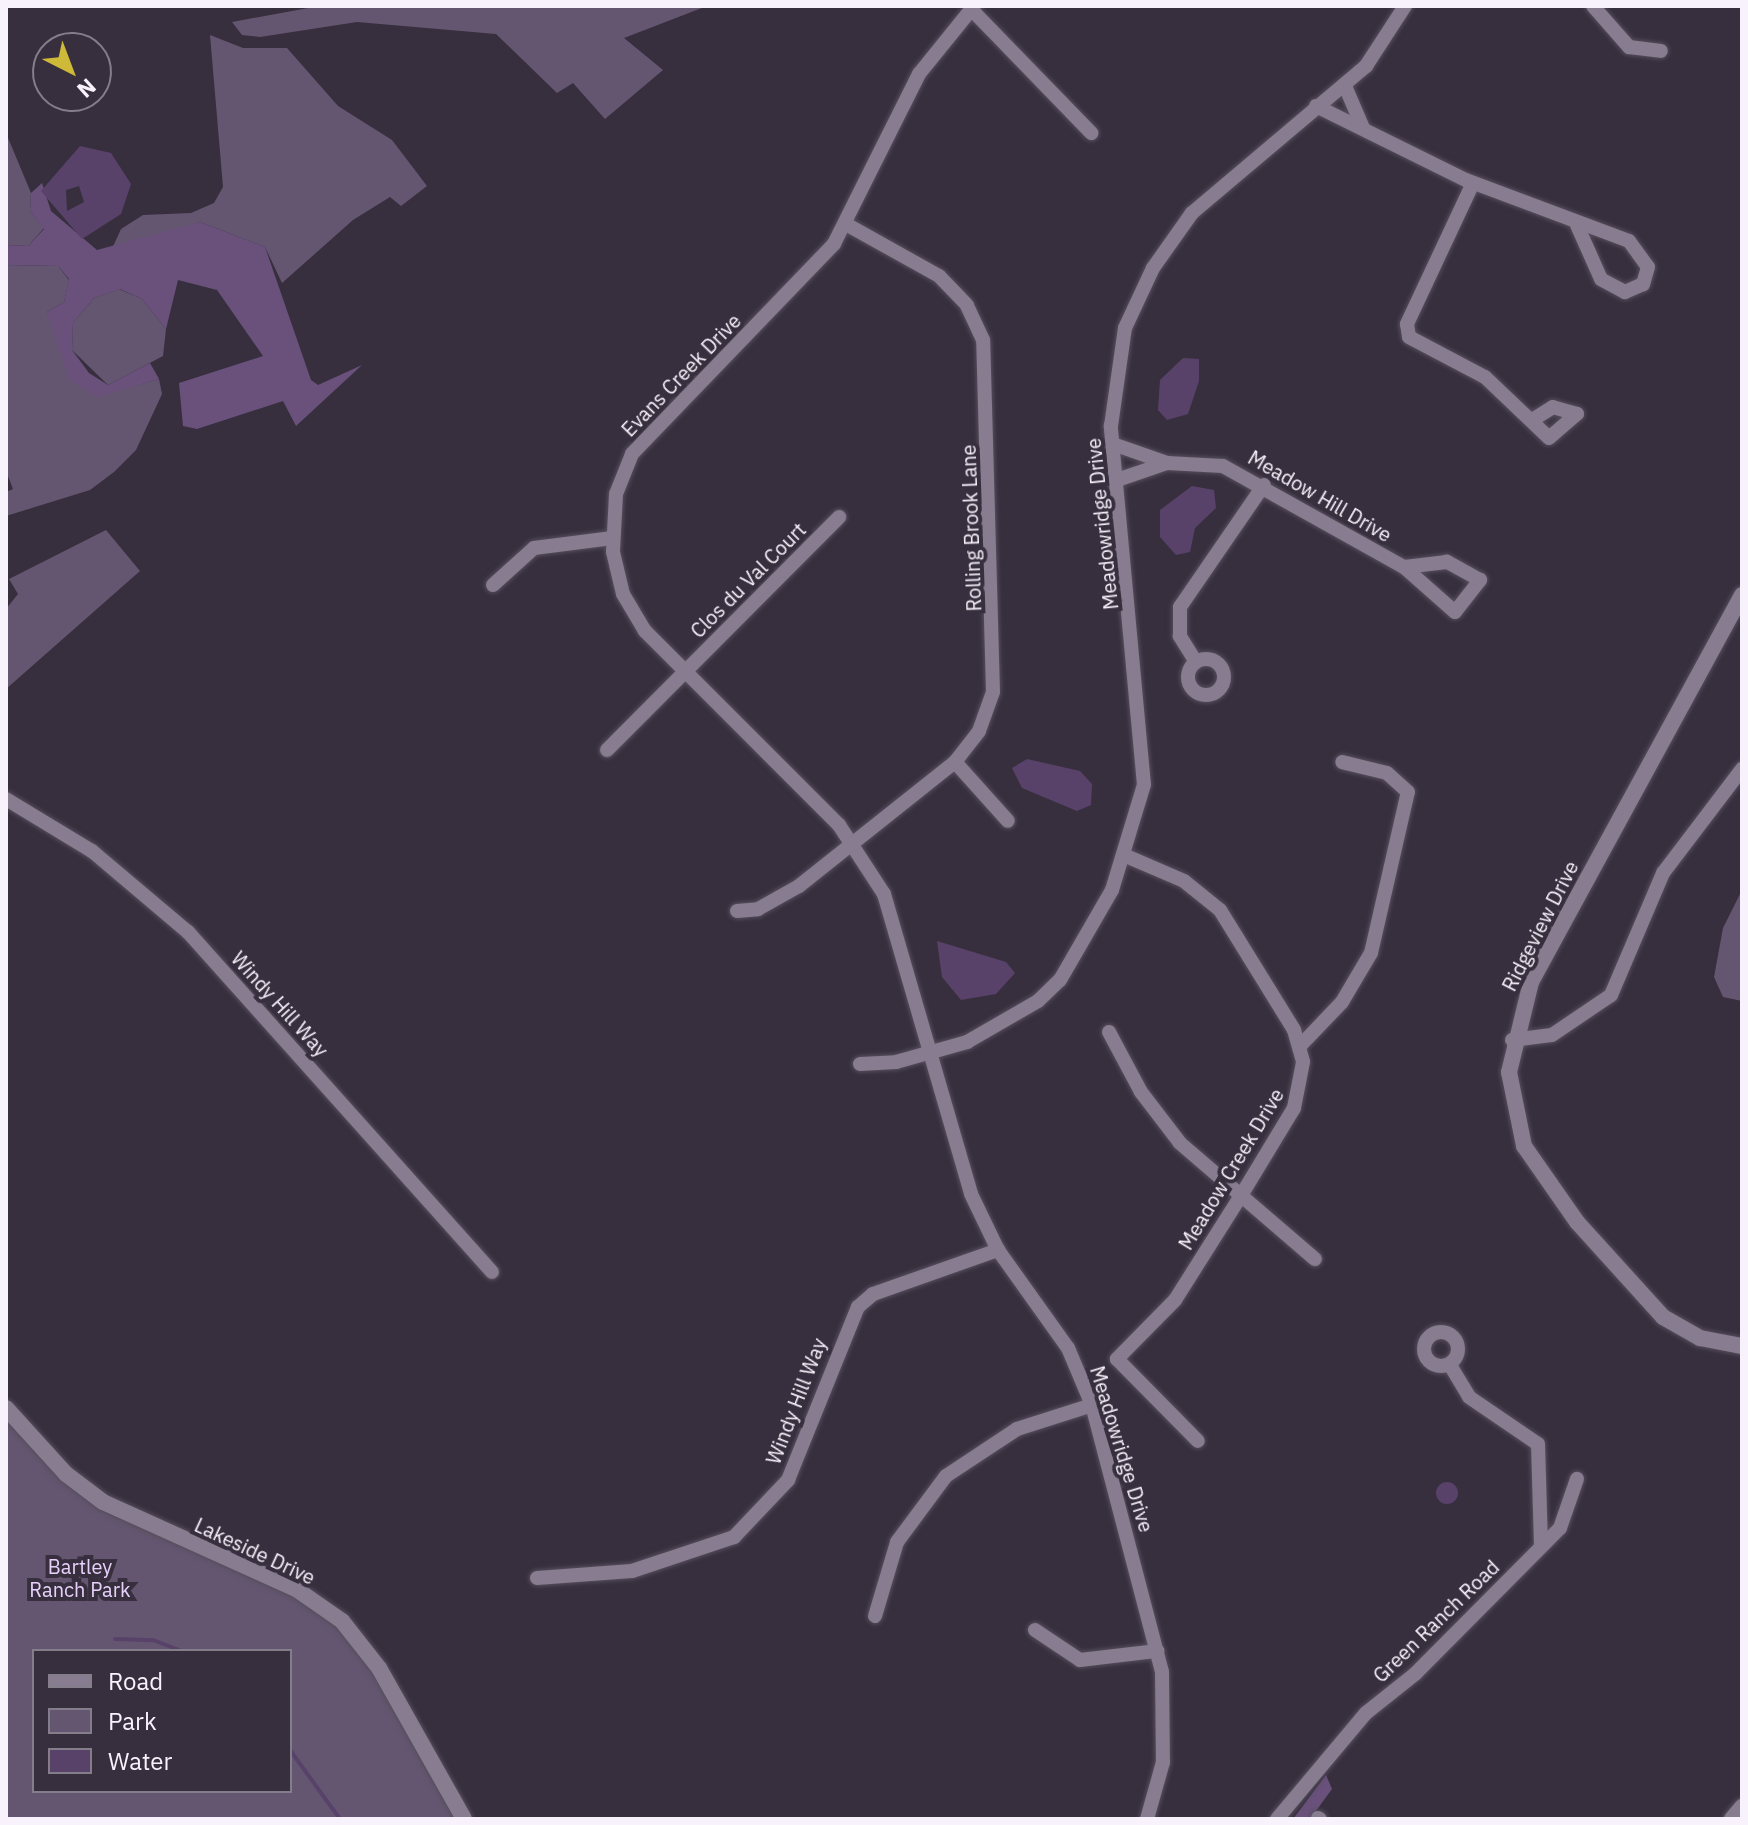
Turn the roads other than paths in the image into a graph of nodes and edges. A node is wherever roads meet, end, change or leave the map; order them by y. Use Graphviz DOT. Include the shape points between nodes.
graph roads {
  1 [pos="1405,6"];
  2 [pos="1593,6"];
  3 [pos="973,7"];
  4 [pos="1661,51"];
  5 [pos="1345,86"];
  6 [pos="1316,106"];
  7 [pos="1363,128"];
  8 [pos="1091,133"];
  9 [pos="1473,183"];
  10 [pos="846,224"];
  11 [pos="1577,225"];
  12 [pos="1532,420"];
  13 [pos="1113,444"];
  14 [pos="1167,463"];
  15 [pos="1117,480"];
  16 [pos="1264,485"];
  17 [pos="839,517"];
  18 [pos="612,538"];
  19 [pos="1404,567"];
  20 [pos="493,585"];
  21 [pos="1742,595"];
  22 [pos="1196,662"];
  23 [pos="686,671"];
  24 [pos="607,750"];
  25 [pos="955,762"];
  26 [pos="1342,762"];
  27 [pos="1742,769"];
  28 [pos="6,799"];
  29 [pos="1008,821"];
  30 [pos="854,841"];
  31 [pos="1126,856"];
  32 [pos="737,911"];
  33 [pos="1109,1032"];
  34 [pos="1512,1040"];
  35 [pos="1300,1046"];
  36 [pos="932,1059"];
  37 [pos="860,1064"];
  38 [pos="1242,1194"];
  39 [pos="998,1250"];
  40 [pos="1315,1259"];
  41 [pos="492,1272"];
  42 [pos="1742,1346"];
  43 [pos="1450,1365"];
  44 [pos="1092,1405"];
  45 [pos="6,1408"];
  46 [pos="1198,1441"];
  47 [pos="1577,1479"];
  48 [pos="1541,1546"];
  49 [pos="537,1578"];
  50 [pos="875,1616"];
  51 [pos="1035,1630"];
  52 [pos="1157,1651"];
  53 [pos="1742,1807"];
  54 [pos="464,1819"];
  55 [pos="1147,1819"];
  56 [pos="1277,1819"];
  57 [pos="1732,1819"];
  1 -- 5 [label="street, Meadowridge Drive" via="1383,46"];
  2 -- 4 [label="street" via="1629,47"];
  3 -- 8 [label="street"];
  3 -- 10 [label="street, Evans Creek Drive" via="919,74"];
  5 -- 6 [label="street, Meadowridge Drive"];
  5 -- 7 [label="street"];
  6 -- 7 [label="street"];
  6 -- 13 [label="street, Meadowridge Drive" via="1213,192 1153,268 1125,328"];
  7 -- 9 [label="street"];
  9 -- 11 [label="street"];
  9 -- 12 [label="street" via="1407,324 1409,337 1485,377"];
  10 -- 18 [label="street, Evans Creek Drive" via="817,265 646,435 616,494"];
  10 -- 25 [label="street, Rolling Brook Lane" via="939,276 967,305 983,340 995,673 988,713"];
  11 -- 11 [label="street" via="1629,241 1648,267 1643,284 1625,292 1601,279"];
  13 -- 14 [label="street, Meadow Hill Drive"];
  13 -- 15 [label="street, Meadowridge Drive"];
  14 -- 15 [label="street, Meadow Hill Drive"];
  14 -- 16 [label="street, Meadow Hill Drive" via="1223,466"];
  15 -- 31 [label="street, Meadowridge Drive" via="1144,746 1144,785"];
  16 -- 19 [label="street, Meadow Hill Drive"];
  16 -- 22 [label="street" via="1180,607 1180,636"];
  17 -- 23 [label="street, Clos du Val Court"];
  18 -- 20 [label="street" via="534,548"];
  18 -- 23 [label="street, Evans Creek Drive" via="633,613"];
  19 -- 19 [label="street, Meadow Hill Drive" via="1455,612 1480,580 1447,562"];
  21 -- 34 [label="street, Ridgeview Drive" via="1535,973"];
  23 -- 24 [label="street, Clos du Val Court"];
  23 -- 30 [label="street, Evans Creek Drive"];
  25 -- 29 [label="street"];
  25 -- 30 [label="street, Rolling Brook Lane"];
  26 -- 35 [label="street" via="1394,776 1408,792 1371,953 1342,1002"];
  27 -- 34 [label="street" via="1655,885 1611,995 1552,1035"];
  28 -- 41 [label="street, Windy Hill Way" via="101,858 188,932"];
  30 -- 32 [label="street, Rolling Brook Lane" via="776,901"];
  30 -- 36 [label="street, Evans Creek Drive" via="884,894"];
  31 -- 35 [label="street" via="1184,881 1220,910"];
  31 -- 36 [label="street, Meadowridge Drive" via="1050,990"];
  33 -- 38 [label="street" via="1160,1120"];
  34 -- 42 [label="street, Ridgeview Drive" via="1513,1109 1547,1185 1663,1317 1700,1338"];
  35 -- 38 [label="street, Meadow Creek Drive" via="1300,1094"];
  36 -- 37 [label="street"];
  36 -- 39 [label="street, Meadowridge Drive" via="971,1194"];
  38 -- 40 [label="street"];
  38 -- 46 [label="street, Meadow Creek Drive" via="1175,1300 1117,1359"];
  39 -- 44 [label="street, Meadowridge Drive" via="1068,1348"];
  39 -- 49 [label="street, Windy Hill Way" via="873,1294 858,1307 788,1480 734,1537 632,1571"];
  43 -- 48 [label="street" via="1479,1406 1538,1444"];
  44 -- 50 [label="street" via="1017,1429 946,1476 897,1542"];
  44 -- 52 [label="street, Meadowridge Drive"];
  45 -- 54 [label="street, Lakeside Drive" via="61,1469 103,1502 296,1589 342,1621 379,1668"];
  47 -- 48 [label="street, Green Ranch Road" via="1569,1514"];
  48 -- 56 [label="street, Green Ranch Road" via="1404,1684 1366,1713"];
  51 -- 52 [label="street" via="1080,1660"];
  52 -- 55 [label="street, Meadowridge Drive" via="1166,1701 1159,1779"];
  53 -- 57 [label="street"];
}
